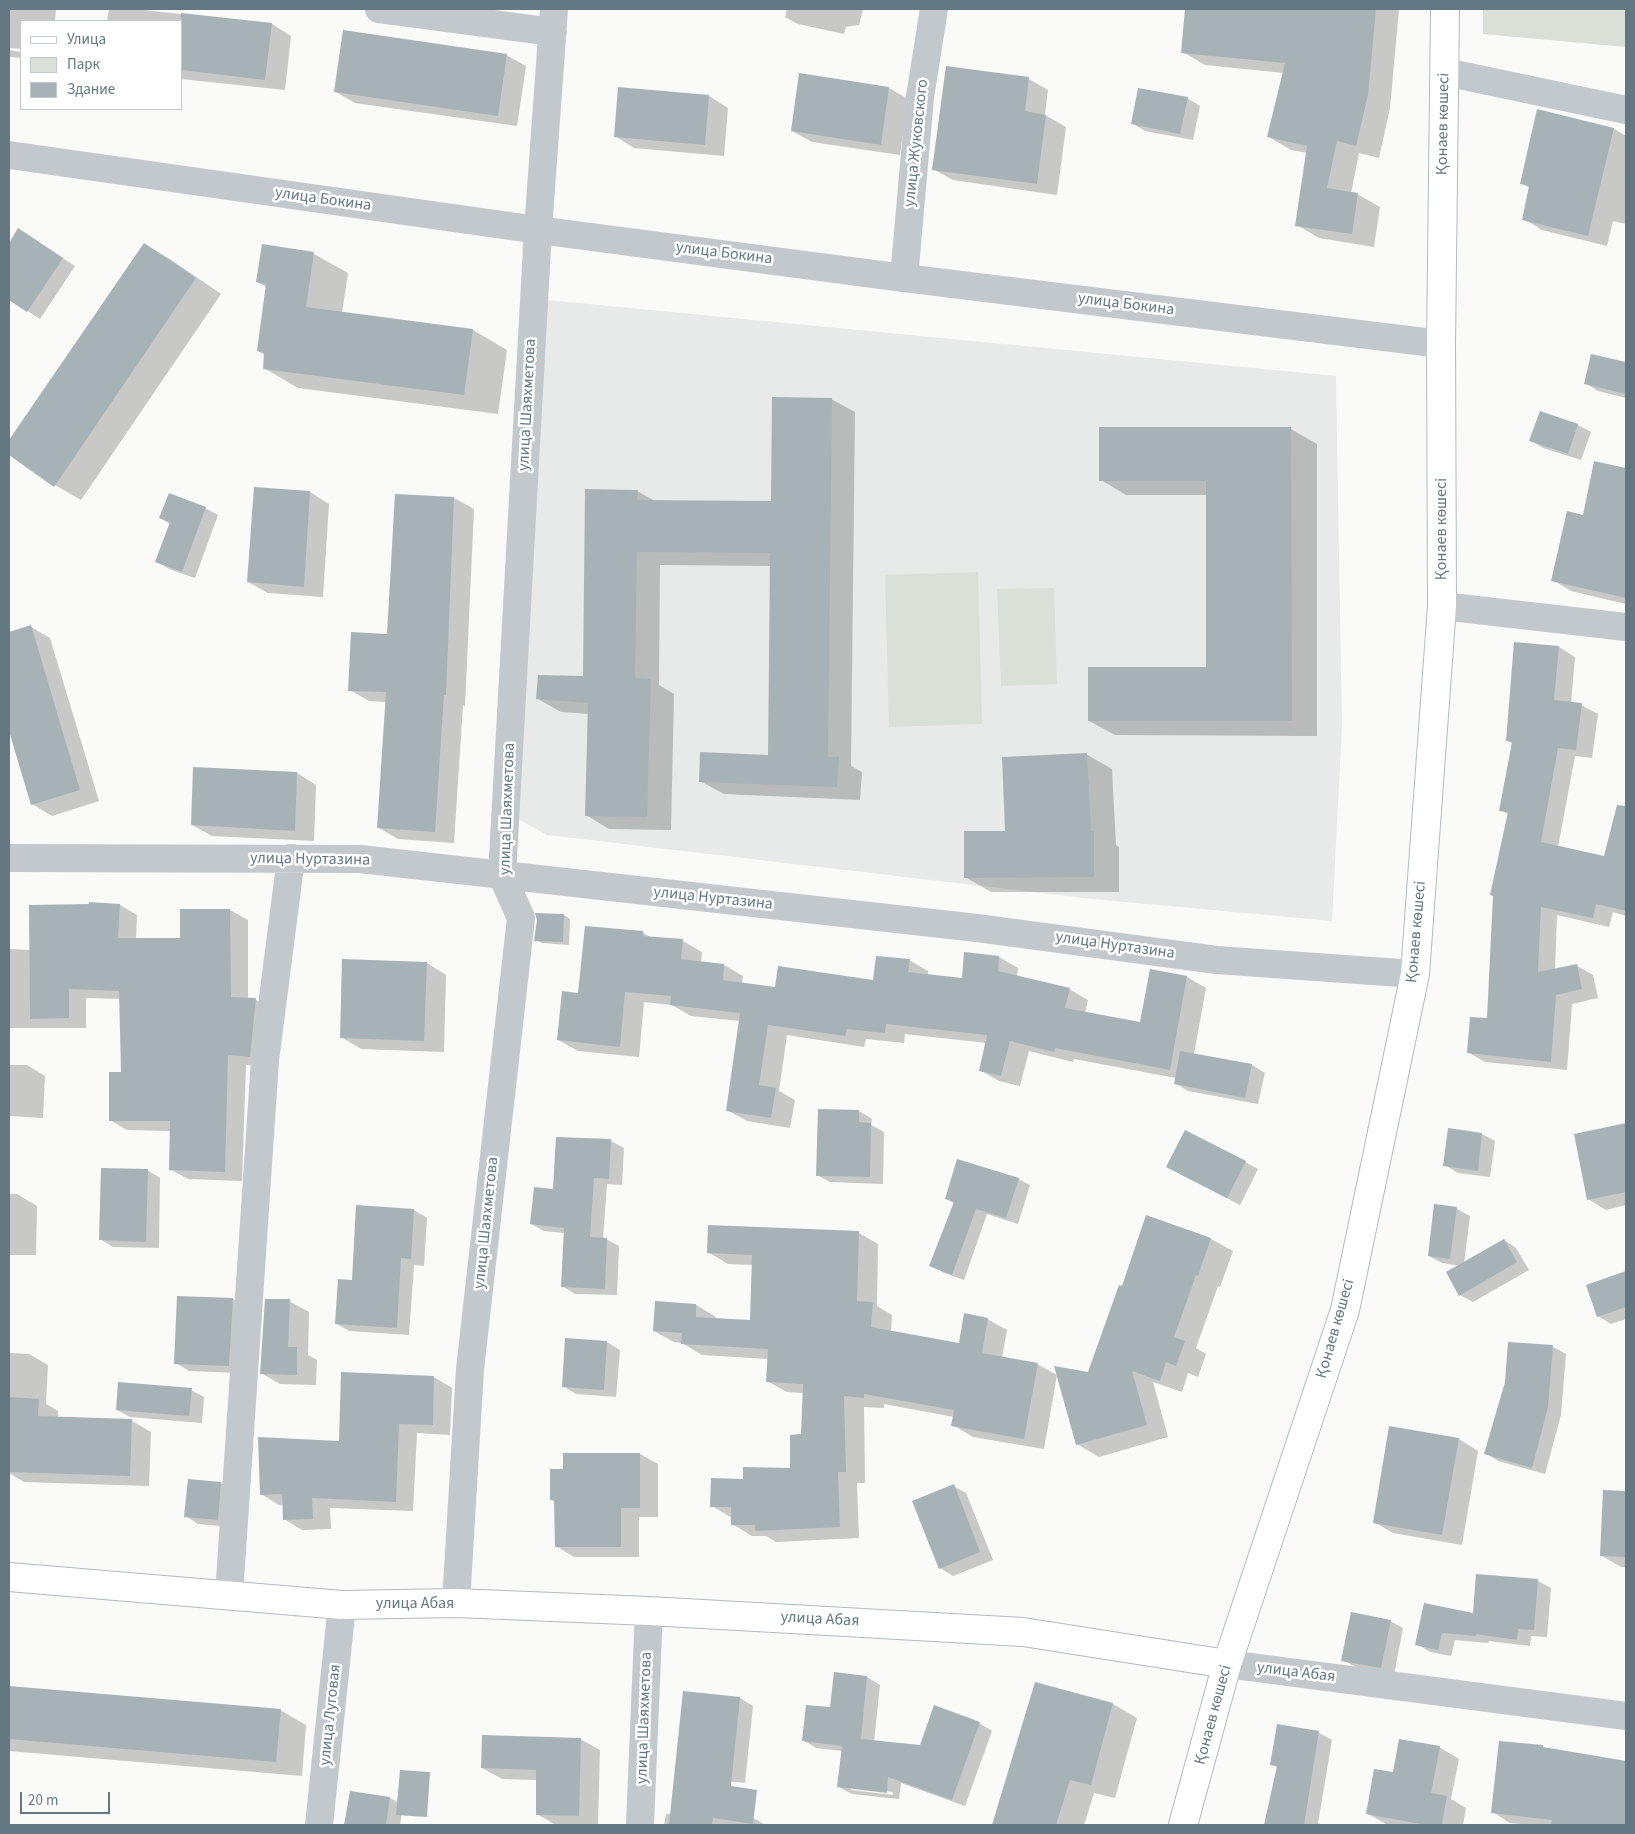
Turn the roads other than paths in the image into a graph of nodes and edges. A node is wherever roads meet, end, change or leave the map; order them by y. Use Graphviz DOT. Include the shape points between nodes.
graph roads {
  1 [pos="380,9"];
  2 [pos="934,9"];
  3 [pos="1445,9"];
  4 [pos="554,20"];
  5 [pos="1445,72"];
  6 [pos="1626,110"];
  7 [pos="9,155"];
  8 [pos="538,230"];
  9 [pos="904,278"];
  10 [pos="1441,344"];
  11 [pos="1442,606"];
  12 [pos="1626,627"];
  13 [pos="9,858"];
  14 [pos="291,858"];
  15 [pos="502,875"];
  16 [pos="1415,974"];
  17 [pos="9,1577"];
  18 [pos="228,1596"];
  19 [pos="456,1604"];
  20 [pos="342,1605"];
  21 [pos="650,1611"];
  22 [pos="1228,1664"];
  23 [pos="1626,1716"];
  24 [pos="319,1825"];
  25 [pos="640,1825"];
  26 [pos="1184,1825"];
  1 -- 4 [label="street"];
  2 -- 9 [label="street, улица Жуковского" via="920,97"];
  3 -- 5 [label="main road, Қонаев көшесі"];
  4 -- 8 [label="street, улица Шаяхметова"];
  5 -- 6 [label="street"];
  5 -- 10 [label="main road, Қонаев көшесі"];
  7 -- 8 [label="street, улица Бокина"];
  8 -- 9 [label="street, улица Бокина"];
  8 -- 15 [label="street, улица Шаяхметова"];
  9 -- 10 [label="street, улица Бокина"];
  10 -- 11 [label="main road, Қонаев көшесі"];
  11 -- 12 [label="street"];
  11 -- 16 [label="main road, Қонаев көшесі"];
  13 -- 14 [label="street, улица Нуртазина"];
  14 -- 15 [label="street, улица Нуртазина" via="360,859"];
  14 -- 18 [label="street" via="265,1060"];
  15 -- 16 [label="street, улица Нуртазина" via="977,928 1217,960"];
  15 -- 19 [label="street, улица Шаяхметова" via="521,918 470,1368"];
  16 -- 22 [label="main road, Қонаев көшесі" via="1344,1310"];
  17 -- 18 [label="main road, улица Абая"];
  18 -- 20 [label="main road, улица Абая"];
  19 -- 20 [label="main road, улица Абая"];
  19 -- 21 [label="main road, улица Абая"];
  20 -- 24 [label="street, улица Луговая"];
  21 -- 22 [label="main road, улица Абая" via="1023,1632"];
  21 -- 25 [label="street, улица Шаяхметова"];
  22 -- 23 [label="street, улица Абая"];
  22 -- 26 [label="main road, Қонаев көшесі"];
}
